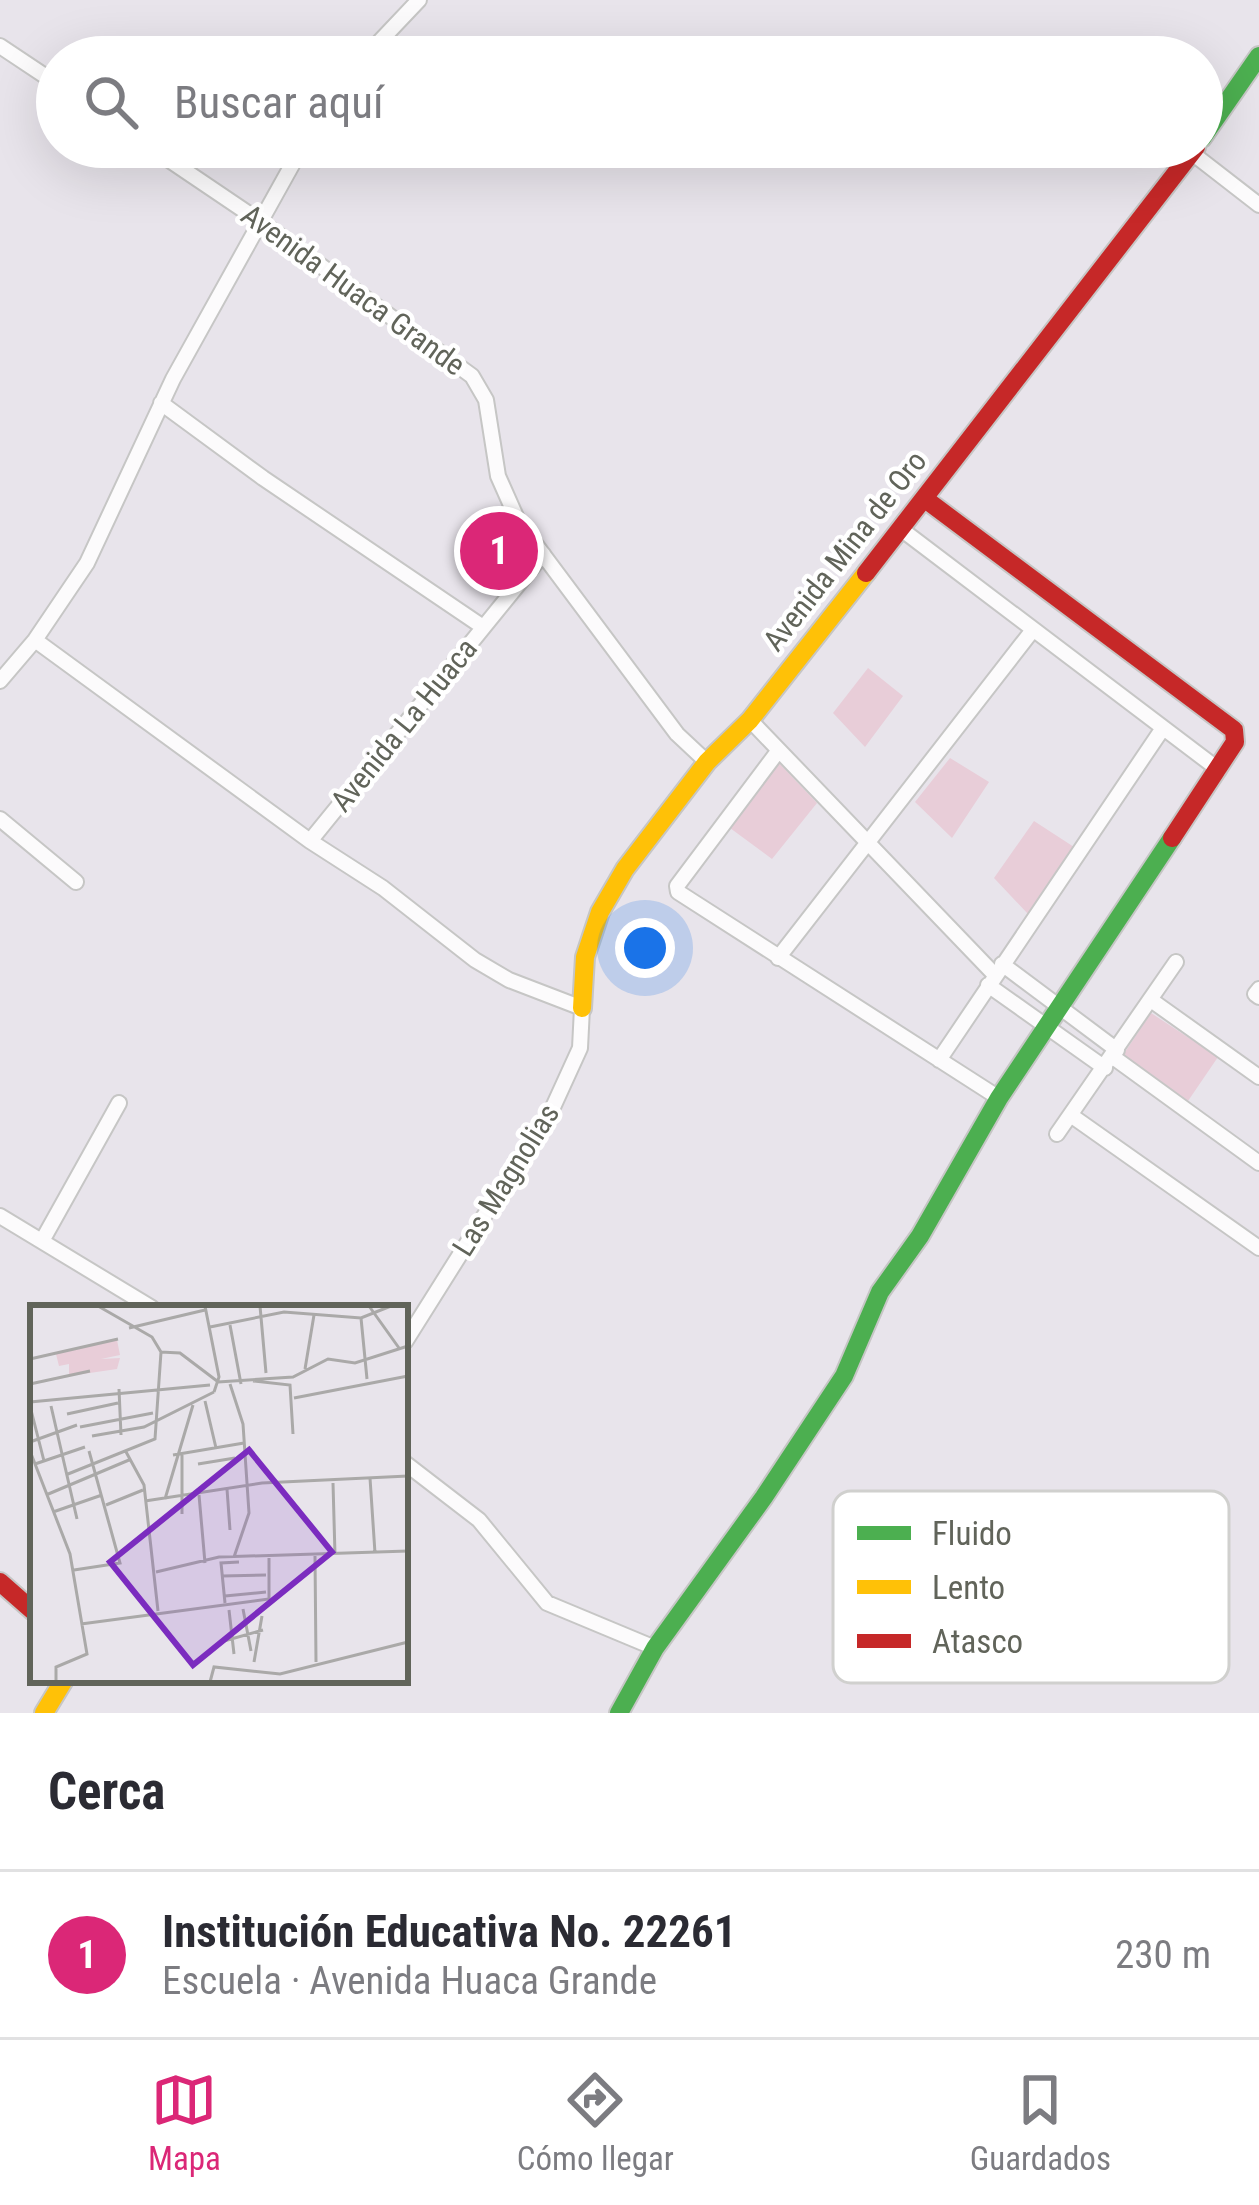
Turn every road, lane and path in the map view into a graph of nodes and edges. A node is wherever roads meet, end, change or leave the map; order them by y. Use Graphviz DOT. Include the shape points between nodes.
graph roads {
  1 [pos="419,0"];
  2 [pos="385,36"];
  3 [pos="0,46"];
  4 [pos="1259,56"];
  5 [pos="36,70"];
  6 [pos="1223,107"];
  7 [pos="181,168"];
  8 [pos="291,168"];
  9 [pos="1179,168"];
  10 [pos="1219,168"];
  11 [pos="1259,205"];
  12 [pos="261,222"];
  13 [pos="161,404"];
  14 [pos="925,499"];
  15 [pos="901,530"];
  16 [pos="543,554"];
  17 [pos="483,627"];
  18 [pos="1032,631"];
  19 [pos="35,640"];
  20 [pos="0,682"];
  21 [pos="749,720"];
  22 [pos="1163,728"];
  23 [pos="778,750"];
  24 [pos="707,762"];
  25 [pos="1219,770"];
  26 [pos="0,819"];
  27 [pos="310,841"];
  28 [pos="869,844"];
  29 [pos="76,882"];
  30 [pos="778,958"];
  31 [pos="1176,962"];
  32 [pos="995,974"];
  33 [pos="1150,1000"];
  34 [pos="1059,1004"];
  35 [pos="582,1008"];
  36 [pos="1047,1024"];
  37 [pos="1112,1058"];
  38 [pos="939,1060"];
  39 [pos="1259,1077"];
  40 [pos="999,1099"];
  41 [pos="119,1103"];
  42 [pos="1072,1117"];
  43 [pos="1057,1135"];
  44 [pos="1259,1163"];
  45 [pos="0,1216"];
  46 [pos="42,1241"];
  47 [pos="1259,1248"];
  48 [pos="147,1305"];
  49 [pos="408,1337"];
  50 [pos="408,1465"];
  51 [pos="0,1582"];
  52 [pos="30,1608"];
  53 [pos="655,1648"];
  54 [pos="62,1683"];
  55 [pos="44,1713"];
  56 [pos="619,1713"];
  1 -- 2 [label="street"];
  3 -- 5 [label="street"];
  4 -- 6 [label="street, Avenida Mina de Oro"];
  7 -- 12 [label="street, Avenida Huaca Grande"];
  8 -- 12 [label="street"];
  9 -- 14 [label="street, Avenida Mina de Oro"];
  10 -- 11 [label="street"];
  12 -- 13 [label="street"];
  12 -- 16 [label="street, Avenida Huaca Grande" via="479,385 498,476"];
  13 -- 17 [label="street"];
  13 -- 19 [label="street" via="87,563"];
  14 -- 15 [label="street, Avenida Mina de Oro"];
  14 -- 25 [label="street" via="1231,725 1235,742"];
  15 -- 18 [label="street"];
  15 -- 21 [label="street, Avenida Mina de Oro"];
  16 -- 17 [label="street, Avenida La Huaca"];
  16 -- 24 [label="street, Avenida Huaca Grande" via="677,734"];
  17 -- 27 [label="street, Avenida La Huaca"];
  18 -- 22 [label="street"];
  18 -- 28 [label="street"];
  19 -- 20 [label="street"];
  19 -- 27 [label="street"];
  21 -- 23 [label="street"];
  21 -- 24 [label="street, Avenida Mina de Oro"];
  22 -- 25 [label="street"];
  22 -- 32 [label="street"];
  23 -- 28 [label="street"];
  23 -- 30 [label="street" via="677,886"];
  24 -- 35 [label="street, Avenida Mina de Oro" via="600,912 585,957"];
  25 -- 34 [label="street"];
  26 -- 29 [label="street"];
  27 -- 35 [label="street" via="475,960"];
  28 -- 30 [label="street"];
  28 -- 32 [label="street"];
  30 -- 38 [label="street"];
  31 -- 33 [label="street"];
  32 -- 34 [label="street"];
  32 -- 36 [label="street"];
  32 -- 38 [label="street"];
  33 -- 37 [label="street"];
  33 -- 39 [label="street"];
  34 -- 36 [label="street"];
  34 -- 37 [label="street"];
  35 -- 49 [label="street, Las Magnolias" via="580,1048 554,1105"];
  36 -- 37 [label="street"];
  36 -- 40 [label="street"];
  37 -- 42 [label="street"];
  37 -- 44 [label="street"];
  38 -- 40 [label="street"];
  40 -- 53 [label="street" via="880,1292 844,1376"];
  41 -- 46 [label="street"];
  42 -- 43 [label="street"];
  42 -- 47 [label="street"];
  45 -- 46 [label="street"];
  46 -- 48 [label="street"];
  50 -- 53 [label="street" via="479,1520 548,1604"];
  51 -- 52 [label="street"];
  53 -- 56 [label="street"];
  54 -- 55 [label="street"];
}
